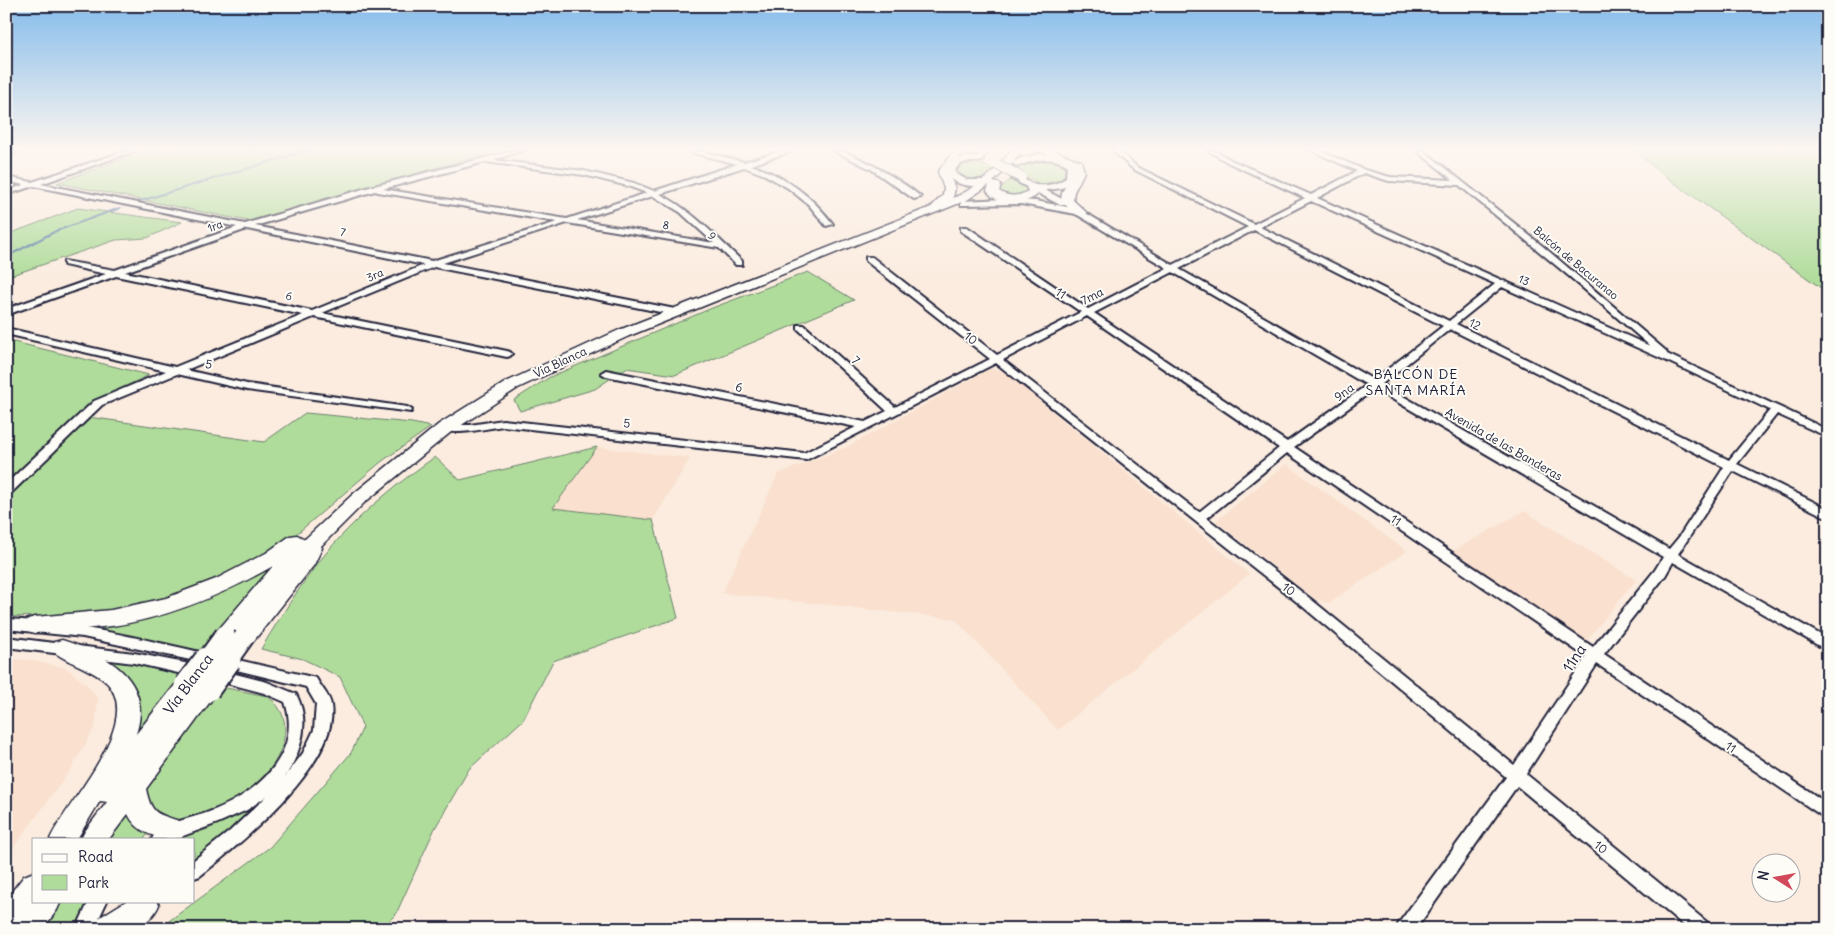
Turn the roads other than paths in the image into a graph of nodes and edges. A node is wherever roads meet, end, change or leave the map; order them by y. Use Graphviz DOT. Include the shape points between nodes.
graph roads {
  1 [pos="82,194"];
  2 [pos="357,194"];
  3 [pos="402,194"];
  4 [pos="652,194"];
  5 [pos="800,194"];
  6 [pos="912,194"];
  7 [pos="951,194"];
  8 [pos="972,194"];
  9 [pos="977,194"];
  10 [pos="995,194"];
  11 [pos="1032,194"];
  12 [pos="1047,194"];
  13 [pos="1068,194"];
  14 [pos="1186,194"];
  15 [pos="1304,194"];
  16 [pos="1319,194"];
  17 [pos="1474,194"];
  18 [pos="917,197"];
  19 [pos="1312,197"];
  20 [pos="964,203"];
  21 [pos="1063,203"];
  22 [pos="928,212"];
  23 [pos="1081,213"];
  24 [pos="564,220"];
  25 [pos="829,224"];
  26 [pos="248,226"];
  27 [pos="1253,227"];
  28 [pos="964,228"];
  29 [pos="720,246"];
  30 [pos="841,248"];
  31 [pos="869,259"];
  32 [pos="66,263"];
  33 [pos="435,263"];
  34 [pos="739,263"];
  35 [pos="1173,269"];
  36 [pos="116,273"];
  37 [pos="1501,283"];
  38 [pos="6,312"];
  39 [pos="675,312"];
  40 [pos="1089,312"];
  41 [pos="312,314"];
  42 [pos="1448,325"];
  43 [pos="802,328"];
  44 [pos="6,330"];
  45 [pos="507,354"];
  46 [pos="998,358"];
  47 [pos="1670,359"];
  48 [pos="174,370"];
  49 [pos="606,373"];
  50 [pos="1374,385"];
  51 [pos="1776,409"];
  52 [pos="407,410"];
  53 [pos="894,412"];
  54 [pos="868,426"];
  55 [pos="446,428"];
  56 [pos="1828,434"];
  57 [pos="1288,447"];
  58 [pos="806,457"];
  59 [pos="1731,465"];
  60 [pos="6,491"];
  61 [pos="1828,514"];
  62 [pos="1199,518"];
  63 [pos="1670,556"];
  64 [pos="6,624"];
  65 [pos="35,625"];
  66 [pos="6,642"];
  67 [pos="1828,646"];
  68 [pos="62,648"];
  69 [pos="1594,655"];
  70 [pos="197,687"];
  71 [pos="1515,777"];
  72 [pos="133,787"];
  73 [pos="1828,813"];
  74 [pos="166,834"];
  75 [pos="64,838"];
  76 [pos="70,838"];
  77 [pos="95,838"];
  78 [pos="195,869"];
  79 [pos="32,888"];
  80 [pos="46,902"];
  81 [pos="98,902"];
  82 [pos="148,903"];
  83 [pos="6,921"];
  84 [pos="26,929"];
  85 [pos="86,929"];
  86 [pos="107,929"];
  87 [pos="128,929"];
  88 [pos="1405,929"];
  89 [pos="1702,929"];
  1 -- 26 [label="street, 7"];
  2 -- 26 [label="street, 1ra"];
  3 -- 24 [label="street, 8"];
  4 -- 24 [label="street, 3ra"];
  4 -- 29 [label="street, 9" via="691,217"];
  5 -- 25 [label="street"];
  6 -- 18 [label="street"];
  7 -- 22 [label="highway"];
  8 -- 22 [label="highway, Vía Blanca"];
  9 -- 20 [label="highway, Vía Blanca"];
  10 -- 11 [label="highway" via="1020,199"];
  12 -- 21 [label="main road, Avenida de las Banderas"];
  13 -- 23 [label="highway" via="1067,201"];
  14 -- 27 [label="street, 12"];
  15 -- 19 [label="street, 13"];
  16 -- 19 [label="street, 7ma"];
  17 -- 47 [label="street, Balcón de Bacuranao" via="1580,279"];
  19 -- 27 [label="street, 7ma"];
  19 -- 37 [label="street, 13"];
  20 -- 23 [label="street" via="1023,202"];
  20 -- 30 [label="highway, Vía Blanca"];
  21 -- 23 [label="street, Avenida de las Banderas"];
  22 -- 30 [label="highway, Vía Blanca"];
  23 -- 35 [label="street, Avenida de las Banderas"];
  24 -- 29 [label="street, 8"];
  24 -- 33 [label="street, 3ra"];
  26 -- 33 [label="street, 7"];
  26 -- 36 [label="street, 1ra"];
  27 -- 35 [label="street, 7ma"];
  27 -- 42 [label="street, 12"];
  28 -- 40 [label="street, 11"];
  29 -- 34 [label="street, 9"];
  30 -- 39 [label="highway, Vía Blanca"];
  31 -- 46 [label="street, 10"];
  32 -- 36 [label="street, 6"];
  33 -- 39 [label="street, 7"];
  33 -- 41 [label="street, 3ra"];
  35 -- 40 [label="street, 7ma"];
  35 -- 50 [label="street, Avenida de las Banderas"];
  36 -- 38 [label="street, 1ra"];
  36 -- 41 [label="street, 6"];
  37 -- 42 [label="street, 9na"];
  37 -- 47 [label="street, 13"];
  39 -- 55 [label="highway, Vía Blanca" via="547,367 512,385"];
  40 -- 46 [label="street, 7ma"];
  40 -- 57 [label="street, 11"];
  41 -- 45 [label="street, 6"];
  41 -- 48 [label="street, 3ra"];
  42 -- 50 [label="street, 9na"];
  42 -- 59 [label="street, 12"];
  43 -- 53 [label="street, 7"];
  44 -- 48 [label="street, 5"];
  46 -- 53 [label="street, 7ma"];
  46 -- 62 [label="street, 10"];
  47 -- 51 [label="street, 13"];
  48 -- 52 [label="street, 5" via="247,387"];
  48 -- 60 [label="street, 3ra" via="98,403"];
  49 -- 54 [label="street, 6"];
  50 -- 57 [label="street, 9na"];
  50 -- 63 [label="street, Avenida de las Banderas"];
  51 -- 56 [label="street, 13"];
  51 -- 59 [label="street, 11na"];
  53 -- 54 [label="street, 7ma"];
  54 -- 58 [label="street, 7ma"];
  55 -- 58 [label="street, 5" via="503,423"];
  55 -- 65 [label="highway" via="400,452 293,544 215,589 111,618"];
  55 -- 70 [label="highway, Vía Blanca, bridge" via="382,478 317,539 306,560 234,636"];
  57 -- 62 [label="street, 9na"];
  57 -- 69 [label="street, 11"];
  59 -- 61 [label="street, 12"];
  59 -- 63 [label="street, 11na" via="1684,540"];
  62 -- 71 [label="street, 10" via="1307,603"];
  63 -- 67 [label="street, Avenida de las Banderas"];
  63 -- 69 [label="street, 11na"];
  64 -- 65 [label="street"];
  65 -- 78 [label="street" via="302,678 318,688 324,720 312,752 280,793 236,836"];
  66 -- 68 [label="street"];
  68 -- 74 [label="street" via="134,658 230,678 291,698 299,722 289,757 274,780 264,790 220,816"];
  68 -- 75 [label="highway" via="109,671 120,682 126,694 129,718 122,744"];
  69 -- 71 [label="street, 11na"];
  69 -- 73 [label="street, 11"];
  70 -- 72 [label="highway, Vía Blanca"];
  70 -- 76 [label="highway, Vía Blanca"];
  71 -- 88 [label="street, 11na"];
  71 -- 89 [label="street, 10"];
  72 -- 74 [label="highway" via="138,814"];
  72 -- 77 [label="highway, Vía Blanca"];
  79 -- 83 [label="highway"];
  80 -- 84 [label="highway"];
  81 -- 85 [label="street"];
  82 -- 86 [label="highway"];
  82 -- 87 [label="street"];
}
